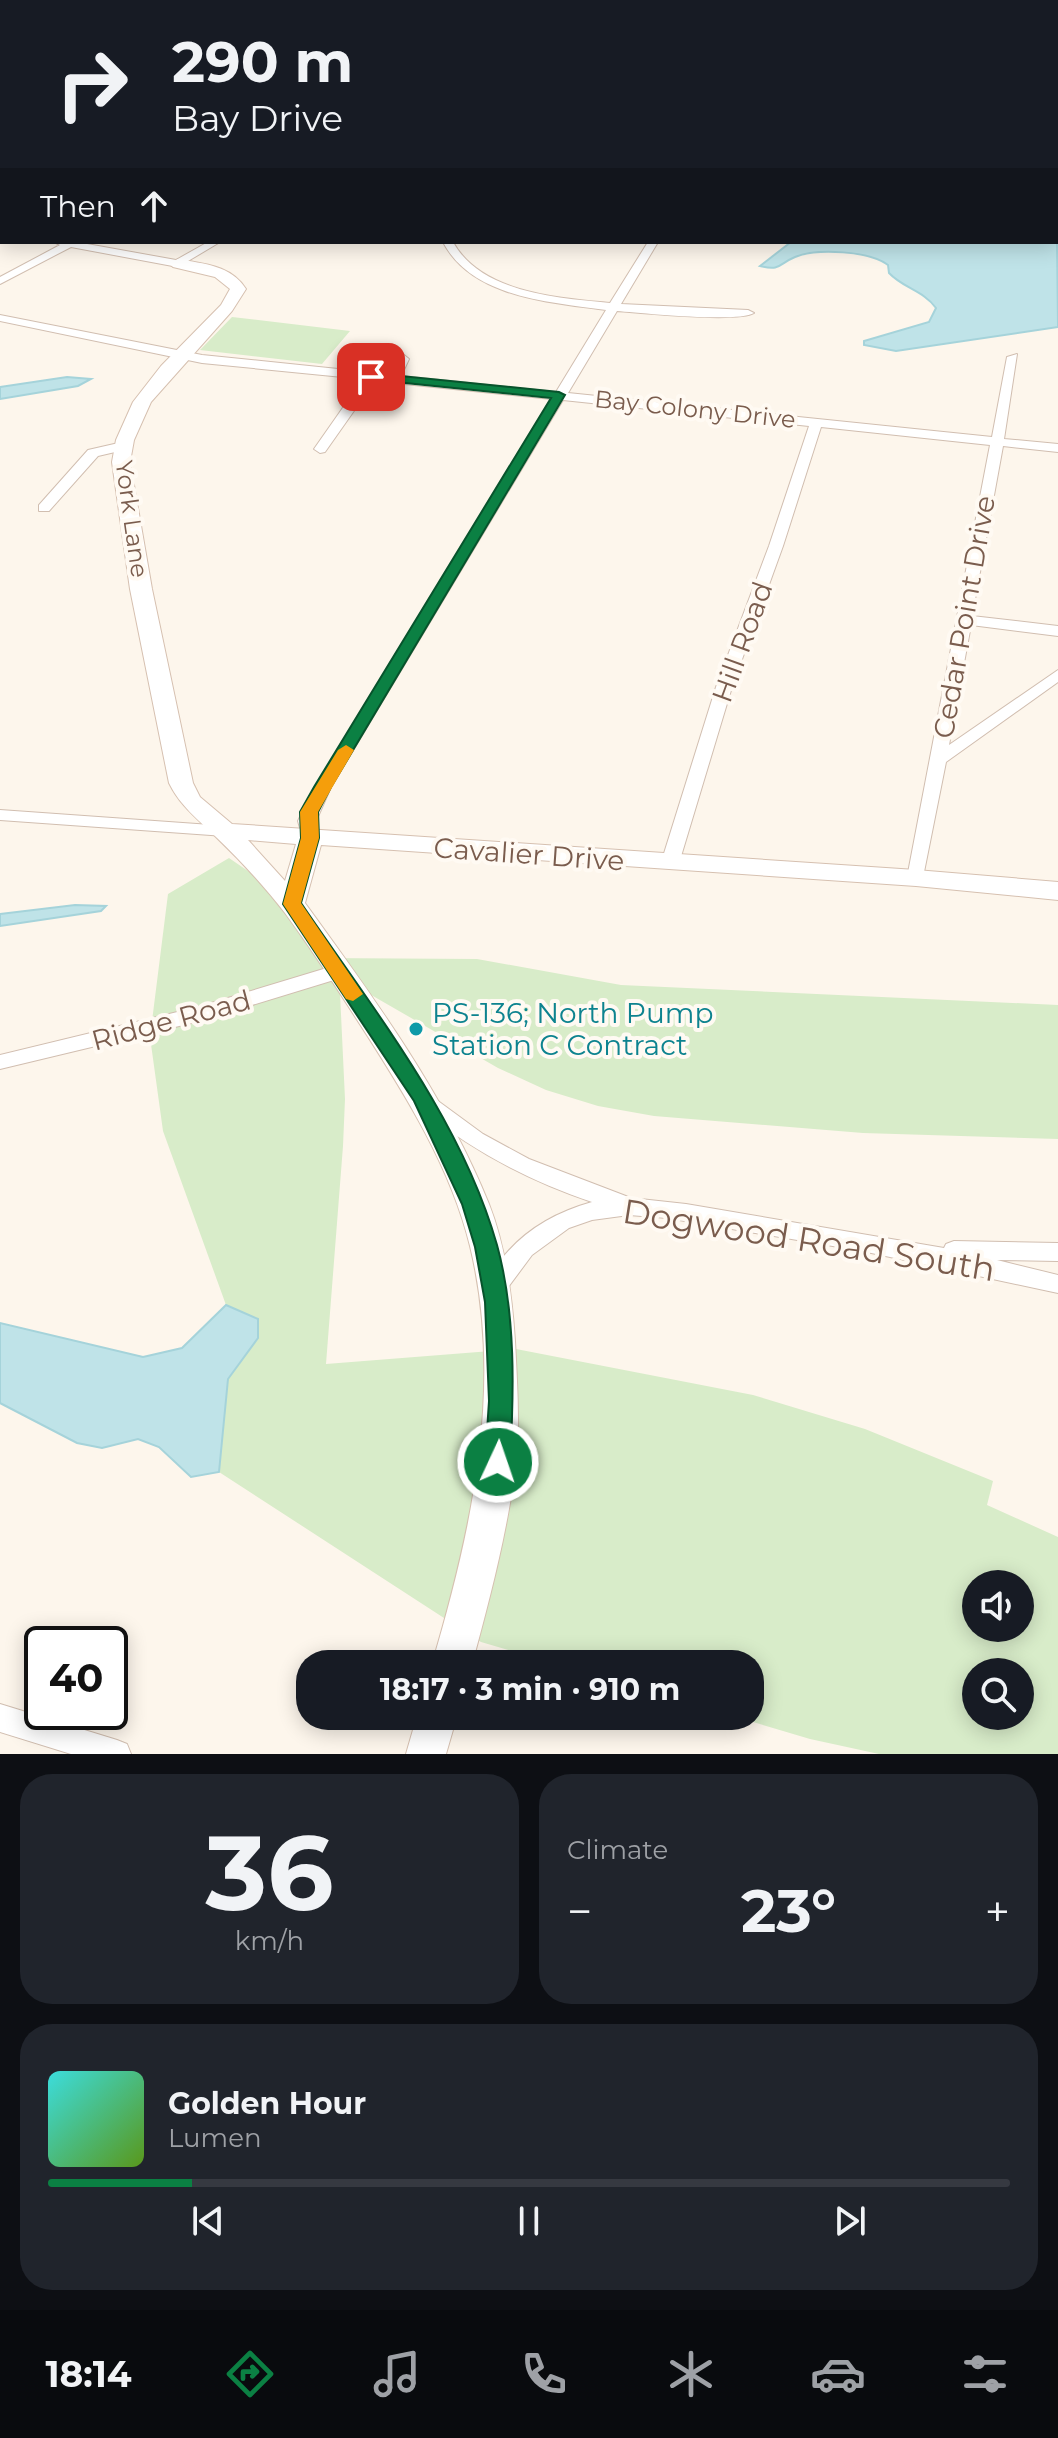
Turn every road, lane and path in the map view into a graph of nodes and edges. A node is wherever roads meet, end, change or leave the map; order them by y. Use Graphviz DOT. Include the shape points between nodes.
graph roads {
  1 [pos="62,244"];
  2 [pos="69,244"];
  3 [pos="212,244"];
  4 [pos="449,244"];
  5 [pos="652,244"];
  6 [pos="178,264"];
  7 [pos="0,281"];
  8 [pos="613,306"];
  9 [pos="748,313"];
  10 [pos="0,318"];
  11 [pos="179,356"];
  12 [pos="1013,357"];
  13 [pos="340,374"];
  14 [pos="371,377"];
  15 [pos="394,379"];
  16 [pos="559,395"];
  17 [pos="817,421"];
  18 [pos="996,440"];
  19 [pos="123,446"];
  20 [pos="1058,448"];
  21 [pos="320,449"];
  22 [pos="44,508"];
  23 [pos="964,620"];
  24 [pos="1058,631"];
  25 [pos="1058,675"];
  26 [pos="937,761"];
  27 [pos="0,815"];
  28 [pos="225,831"];
  29 [pos="310,838"];
  30 [pos="670,863"];
  31 [pos="916,878"];
  32 [pos="1058,891"];
  33 [pos="292,904"];
  34 [pos="340,971"];
  35 [pos="0,1062"];
  36 [pos="423,1099"];
  37 [pos="630,1207"];
  38 [pos="891,1247"];
  39 [pos="1058,1252"];
  40 [pos="1058,1284"];
  41 [pos="494,1288"];
  42 [pos="456,1650"];
  43 [pos="0,1718"];
  44 [pos="433,1730"];
  45 [pos="117,1754"];
  46 [pos="426,1754"];
  1 -- 7 [label="street"];
  2 -- 6 [label="street"];
  3 -- 6 [label="street"];
  4 -- 8 [label="street" via="467,268 497,284"];
  5 -- 8 [label="street"];
  6 -- 11 [label="street, York Lane" via="223,274 238,289"];
  8 -- 9 [label="street"];
  8 -- 16 [label="street"];
  10 -- 11 [label="street, Bay Colony Drive"];
  11 -- 13 [label="street, Bay Colony Drive"];
  11 -- 19 [label="street, York Lane" via="148,391"];
  12 -- 18 [label="street, Cedar Point Drive"];
  13 -- 14 [label="street, Bay Colony Drive"];
  13 -- 15 [label="street" via="361,354 383,351 403,359"];
  14 -- 15 [label="street, Bay Colony Drive"];
  14 -- 21 [label="street"];
  15 -- 16 [label="street, Bay Colony Drive"];
  16 -- 17 [label="street, Bay Colony Drive"];
  16 -- 29 [label="street" via="323,787 307,821"];
  17 -- 18 [label="street, Bay Colony Drive"];
  17 -- 30 [label="street, Hill Road" via="724,687"];
  18 -- 20 [label="street, Bay Colony Drive"];
  18 -- 23 [label="street, Cedar Point Drive"];
  19 -- 22 [label="street" via="93,453"];
  19 -- 28 [label="street, York Lane" via="141,589 181,783 190,801"];
  23 -- 24 [label="street"];
  23 -- 26 [label="street, Cedar Point Drive"];
  25 -- 26 [label="street"];
  26 -- 31 [label="street, Cedar Point Drive"];
  27 -- 28 [label="street, Cavalier Drive"];
  28 -- 29 [label="street, Cavalier Drive"];
  28 -- 33 [label="street, York Lane"];
  29 -- 30 [label="street, Cavalier Drive"];
  29 -- 33 [label="street"];
  30 -- 31 [label="street, Cavalier Drive"];
  31 -- 32 [label="street, Cavalier Drive"];
  33 -- 34 [label="street, York Lane"];
  34 -- 35 [label="street, Ridge Road" via="200,1014"];
  34 -- 36 [label="street, York Lane"];
  36 -- 37 [label="street" via="457,1128 526,1170"];
  36 -- 41 [label="street, York Lane" via="473,1204"];
  37 -- 38 [label="street, Dogwood Road South"];
  37 -- 41 [label="street, Dogwood Road South" via="592,1211 548,1228 521,1250"];
  38 -- 39 [label="street"];
  38 -- 40 [label="street, Dogwood Road South"];
  41 -- 42 [label="street, York Lane" via="501,1401 498,1462 475,1584"];
  43 -- 45 [label="street"];
  44 -- 46 [label="street"];
}
